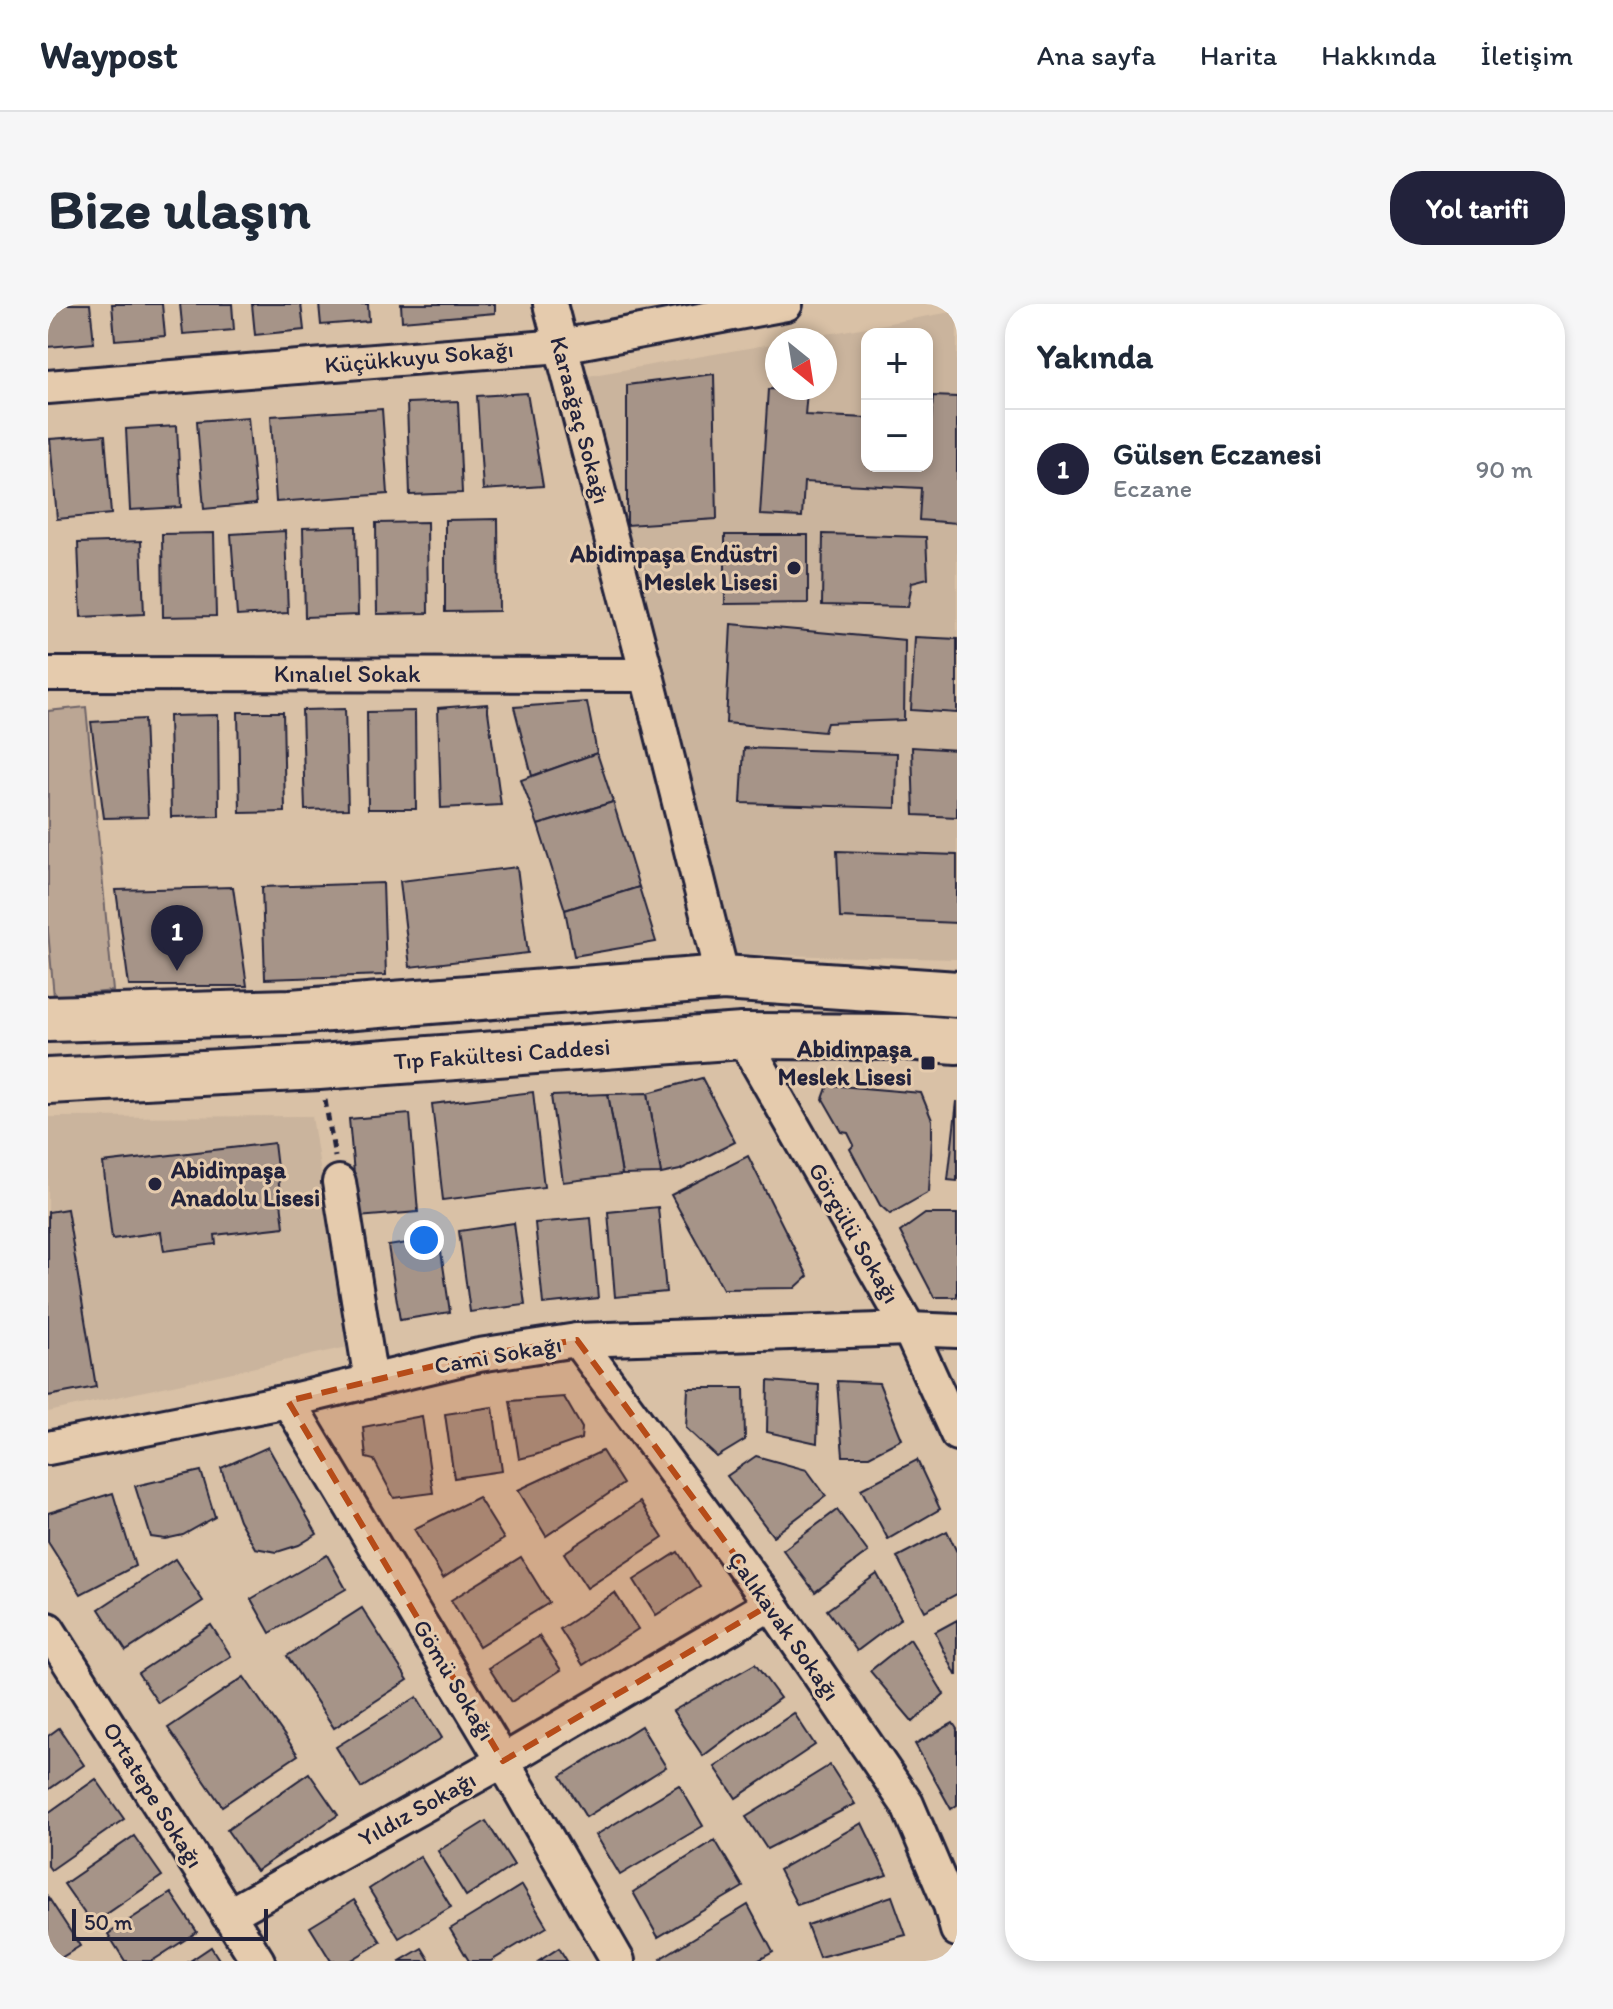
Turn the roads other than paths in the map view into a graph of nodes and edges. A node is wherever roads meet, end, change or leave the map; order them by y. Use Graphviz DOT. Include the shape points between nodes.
graph roads {
  1 [pos="550,304"];
  2 [pos="786,304"];
  3 [pos="561,346"];
  4 [pos="48,387"];
  5 [pos="48,674"];
  6 [pos="647,675"];
  7 [pos="723,978"];
  8 [pos="957,994"];
  9 [pos="48,1019"];
  10 [pos="742,1036"];
  11 [pos="957,1041"];
  12 [pos="48,1081"];
  13 [pos="339,1182"];
  14 [pos="909,1329"];
  15 [pos="957,1331"];
  16 [pos="577,1340"];
  17 [pos="371,1381"];
  18 [pos="288,1401"];
  19 [pos="957,1434"];
  20 [pos="48,1448"];
  21 [pos="771,1604"];
  22 [pos="48,1629"];
  23 [pos="503,1761"];
  24 [pos="228,1915"];
  25 [pos="957,1930"];
  26 [pos="258,1961"];
  27 [pos="618,1961"];
  1 -- 3 [label="street, Karaağaç Sokağı"];
  2 -- 3 [label="street, Küçükkuyu Sokağı"];
  3 -- 4 [label="street, Küçükkuyu Sokağı"];
  3 -- 6 [label="street, Karaağaç Sokağı"];
  5 -- 6 [label="street, Kınalıel Sokak"];
  6 -- 7 [label="street, Karaağaç Sokağı"];
  7 -- 8 [label="main road"];
  7 -- 9 [label="main road" via="291,1012"];
  10 -- 11 [label="main road, Tıp Fakültesi Caddesi"];
  10 -- 12 [label="main road, Tıp Fakültesi Caddesi"];
  10 -- 14 [label="street, Görgülü Sokağı"];
  13 -- 17 [label="street"];
  14 -- 15 [label="street, Cami Sokağı"];
  14 -- 16 [label="street, Cami Sokağı"];
  14 -- 19 [label="street, Görgülü Sokağı"];
  16 -- 17 [label="street, Cami Sokağı" via="479,1355"];
  16 -- 21 [label="street, Çalıkavak Sokağı"];
  17 -- 18 [label="street, Cami Sokağı"];
  18 -- 20 [label="street, Cami Sokağı"];
  18 -- 23 [label="street, Gömü Sokağı"];
  21 -- 23 [label="street, Yıldız Sokağı"];
  21 -- 25 [label="street, Çalıkavak Sokağı" via="907,1804"];
  22 -- 24 [label="street, Ortatepe Sokağı"];
  23 -- 24 [label="street, Yıldız Sokağı"];
  23 -- 27 [label="street, Gömü Sokağı"];
  24 -- 26 [label="street, Ortatepe Sokağı"];
}
